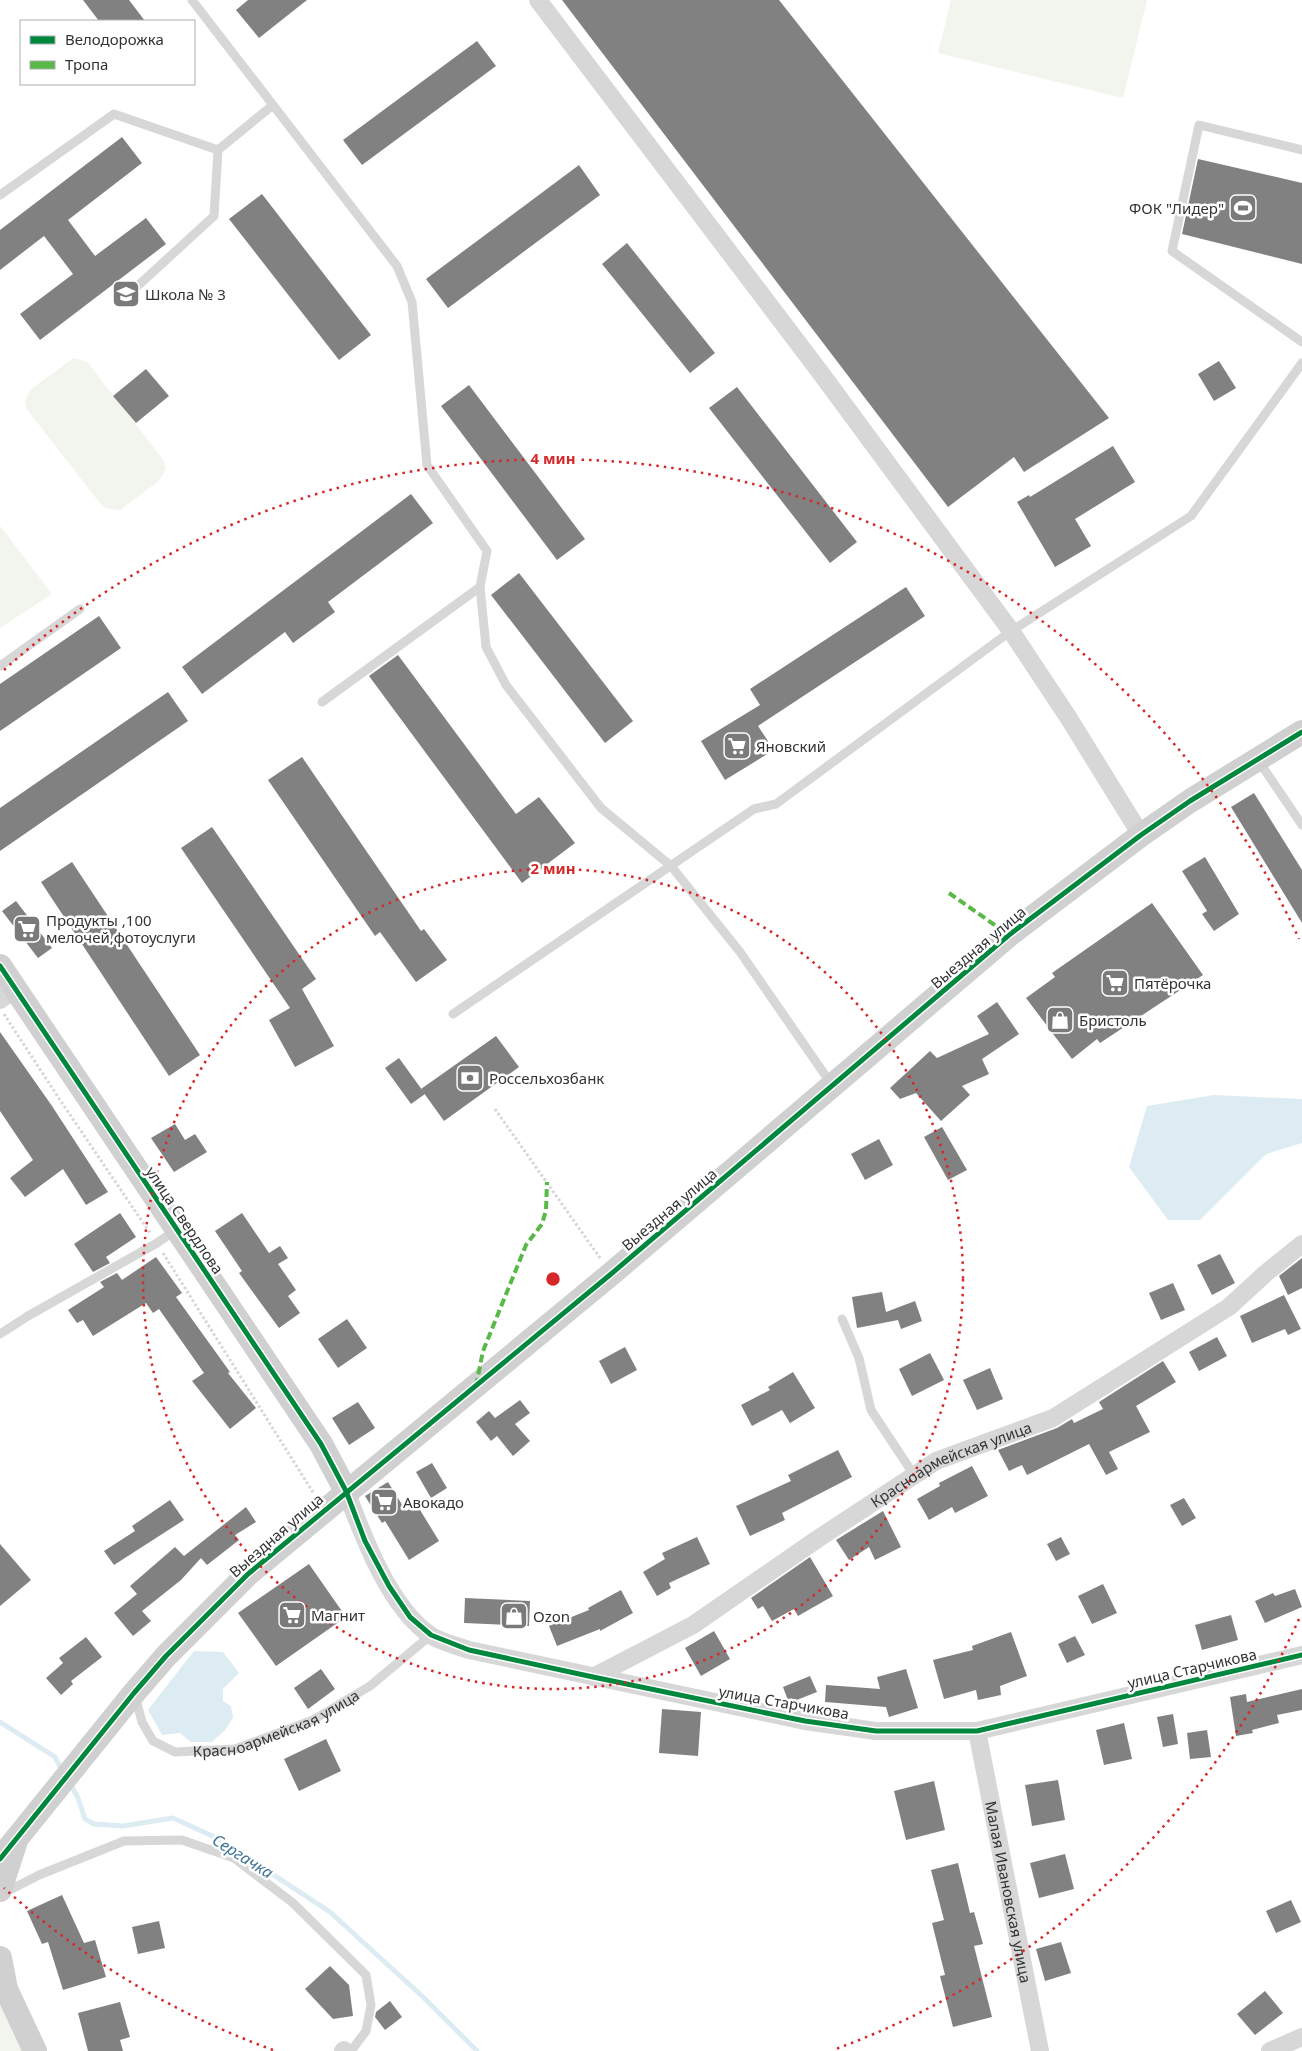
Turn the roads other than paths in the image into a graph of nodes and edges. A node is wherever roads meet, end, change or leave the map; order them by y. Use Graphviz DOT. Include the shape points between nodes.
graph roads {
  1 [pos="192,0"];
  2 [pos="538,0"];
  3 [pos="273,106"];
  4 [pos="218,150"];
  5 [pos="1302,150"];
  6 [pos="0,195"];
  7 [pos="130,294"];
  8 [pos="1302,342"];
  9 [pos="1302,363"];
  10 [pos="480,587"];
  11 [pos="80,609"];
  12 [pos="1011,631"];
  13 [pos="0,666"];
  14 [pos="322,702"];
  15 [pos="1302,732"];
  16 [pos="1258,759"];
  17 [pos="1302,825"];
  18 [pos="1140,836"];
  19 [pos="671,866"];
  20 [pos="0,966"];
  21 [pos="8,994"];
  22 [pos="453,1014"];
  23 [pos="833,1086"];
  24 [pos="176,1229"];
  25 [pos="1302,1244"];
  26 [pos="842,1319"];
  27 [pos="0,1334"];
  28 [pos="914,1475"];
  29 [pos="346,1490"];
  30 [pos="431,1635"];
  31 [pos="1302,1655"];
  32 [pos="594,1677"];
  33 [pos="134,1693"];
  34 [pos="976,1731"];
  35 [pos="16,1840"];
  36 [pos="0,1859"];
  37 [pos="0,1890"];
  38 [pos="0,1896"];
  39 [pos="0,1958"];
  40 [pos="3,1986"];
  41 [pos="1302,2037"];
  42 [pos="35,2051"];
  43 [pos="346,2051"];
  44 [pos="1040,2051"];
  45 [pos="1270,2051"];
  1 -- 3 [label="lane"];
  2 -- 12 [label="street" via="820,372"];
  3 -- 4 [label="lane"];
  3 -- 10 [label="lane" via="397,266 412,302 427,465 487,551"];
  4 -- 6 [label="lane" via="114,114"];
  4 -- 7 [label="lane" via="214,216"];
  5 -- 8 [label="lane" via="1199,125 1172,251"];
  9 -- 12 [label="lane" via="1191,516"];
  10 -- 14 [label="lane"];
  10 -- 19 [label="lane" via="486,647 506,685 601,808"];
  11 -- 13 [label="lane"];
  12 -- 18 [label="street" via="1068,716"];
  12 -- 19 [label="lane" via="776,804 754,809"];
  15 -- 16 [label="street, Выездная улица"];
  16 -- 17 [label="lane"];
  16 -- 18 [label="street, Выездная улица"];
  18 -- 23 [label="street, Выездная улица" via="1009,936"];
  19 -- 22 [label="lane"];
  19 -- 23 [label="lane" via="740,952"];
  20 -- 21 [label="street, улица Свердлова"];
  21 -- 24 [label="street, улица Свердлова"];
  23 -- 29 [label="street, Выездная улица" via="611,1274"];
  24 -- 27 [label="lane"];
  24 -- 29 [label="street, улица Свердлова" via="321,1444"];
  25 -- 28 [label="street, Красноармейская улица" via="1229,1306 1053,1418 936,1461"];
  26 -- 28 [label="lane" via="859,1358 870,1410"];
  28 -- 32 [label="street, Красноармейская улица" via="693,1625"];
  29 -- 30 [label="street, улица Старчикова" via="365,1541 389,1586 410,1617"];
  29 -- 33 [label="street, Выездная улица" via="248,1574"];
  30 -- 32 [label="street, улица Старчикова" via="470,1650"];
  30 -- 33 [label="lane, Красноармейская улица" via="370,1686 313,1720 234,1749 175,1752 153,1741 142,1722"];
  31 -- 34 [label="street, улица Старчикова"];
  32 -- 34 [label="street, улица Старчикова" via="876,1731"];
  33 -- 35 [label="street, Выездная улица"];
  34 -- 44 [label="street, Малая Ивановская улица"];
  35 -- 36 [label="street, Выездная улица"];
  35 -- 37 [label="street"];
  38 -- 43 [label="lane" via="39,1875 124,1841 182,1840 234,1858 293,1903 366,1975 371,2004 366,2031"];
  39 -- 40 [label="street"];
  40 -- 42 [label="street"];
  41 -- 45 [label="street"];
}
